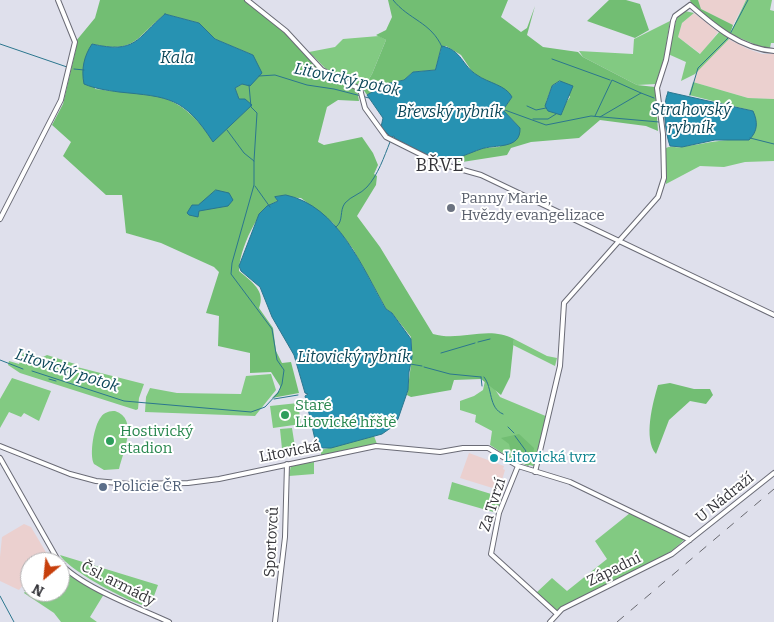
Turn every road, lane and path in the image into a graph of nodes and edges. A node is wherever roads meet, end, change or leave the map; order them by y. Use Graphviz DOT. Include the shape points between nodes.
graph roads {
  1 [pos="58,0"];
  2 [pos="248,0"];
  3 [pos="690,2"];
  4 [pos="774,51"];
  5 [pos="0,219"];
  6 [pos="618,241"];
  7 [pos="774,315"];
  8 [pos="0,446"];
  9 [pos="0,458"];
  10 [pos="287,464"];
  11 [pos="518,466"];
  12 [pos="535,472"];
  13 [pos="774,473"];
  14 [pos="690,540"];
  15 [pos="54,552"];
  16 [pos="70,572"];
  17 [pos="556,613"];
  18 [pos="169,622"];
  19 [pos="275,622"];
  20 [pos="550,622"];
  1 -- 5 [label="street" via="75,42 61,100"];
  2 -- 6 [label="street" via="286,31 322,70 360,89 365,108 386,137 438,163 476,173"];
  3 -- 4 [label="street" via="728,35 751,46"];
  3 -- 6 [label="street" via="673,21 657,88 664,185 658,197"];
  6 -- 7 [label="street"];
  6 -- 12 [label="street" via="564,303 560,366"];
  8 -- 10 [label="street, Litovická" via="70,474 96,481 129,484 188,484"];
  9 -- 15 [label="street, Čsl. armády"];
  10 -- 11 [label="street, Litovická" via="376,446 440,452 488,448"];
  10 -- 19 [label="street, Sportovců" via="283,563"];
  11 -- 12 [label="street, Litovická"];
  11 -- 17 [label="street, Za Tvrzí" via="499,513 491,554"];
  12 -- 14 [label="street, Litovická" via="570,482"];
  13 -- 14 [label="street, U Nádraží"];
  14 -- 17 [label="street, Západní" via="672,554"];
  16 -- 18 [label="street, Čsl. armády"];
  17 -- 20 [label="street, Západní"];
}
